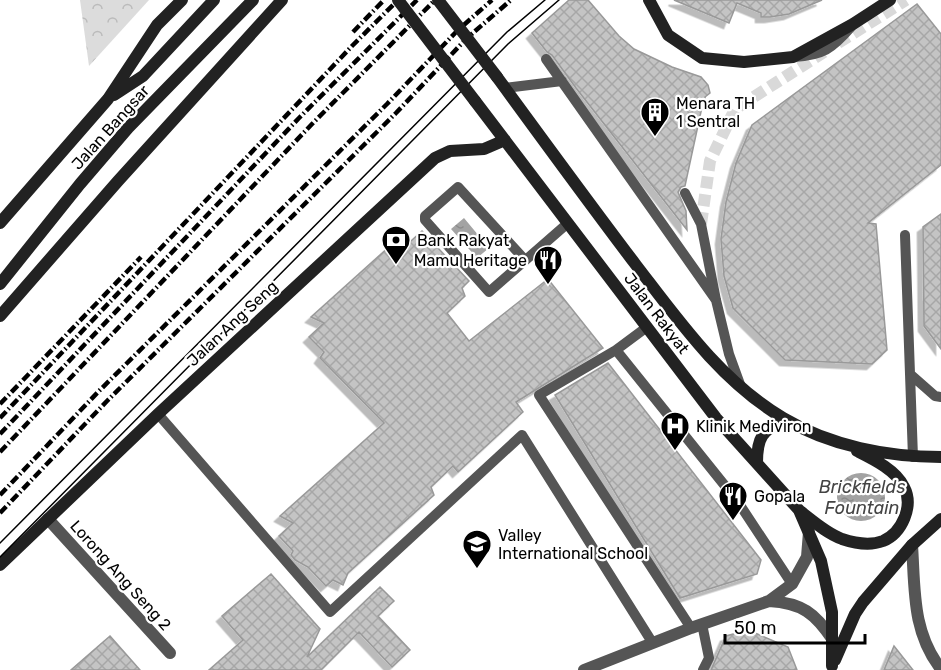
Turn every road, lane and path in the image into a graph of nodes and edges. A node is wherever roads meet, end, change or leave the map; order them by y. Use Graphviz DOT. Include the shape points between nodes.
graph roads {
  1 [pos="182,0"];
  2 [pos="214,0"];
  3 [pos="253,0"];
  4 [pos="282,0"];
  5 [pos="398,0"];
  6 [pos="438,0"];
  7 [pos="649,0"];
  8 [pos="890,0"];
  9 [pos="546,59"];
  10 [pos="562,81"];
  11 [pos="505,88"];
  12 [pos="108,99"];
  13 [pos="505,140"];
  14 [pos="685,193"];
  15 [pos="568,223"];
  16 [pos="0,224"];
  17 [pos="905,234"];
  18 [pos="525,260"];
  19 [pos="0,284"];
  20 [pos="716,300"];
  21 [pos="0,316"];
  22 [pos="647,327"];
  23 [pos="616,350"];
  24 [pos="910,374"];
  25 [pos="742,391"];
  26 [pos="941,397"];
  27 [pos="158,414"];
  28 [pos="784,419"];
  29 [pos="845,445"];
  30 [pos="913,457"];
  31 [pos="941,457"];
  32 [pos="757,463"];
  33 [pos="799,510"];
  34 [pos="48,519"];
  35 [pos="941,519"];
  36 [pos="809,532"];
  37 [pos="912,546"];
  38 [pos="0,565"];
  39 [pos="792,584"];
  40 [pos="769,601"];
  41 [pos="696,626"];
  42 [pos="833,640"];
  43 [pos="652,642"];
  44 [pos="935,650"];
  45 [pos="170,653"];
  46 [pos="831,668"];
  47 [pos="941,669"];
  48 [pos="584,670"];
  49 [pos="703,670"];
  1 -- 12 [label="main road, Jalan Bangsar" via="157,25"];
  2 -- 12 [label="main road" via="143,76"];
  3 -- 19 [label="main road, Jalan Bangsar" via="128,128"];
  4 -- 21 [label="main road"];
  5 -- 13 [label="main road, Jalan Rakyat, bridge"];
  6 -- 11 [label="main road, Jalan Rakyat, bridge"];
  7 -- 8 [label="main road" via="668,35 702,58 744,62 792,57"];
  9 -- 10 [label="lane"];
  10 -- 11 [label="lane"];
  10 -- 20 [label="lane"];
  11 -- 25 [label="main road, Jalan Rakyat" via="686,331"];
  12 -- 16 [label="main road, Jalan Bangsar"];
  13 -- 15 [label="main road, Jalan Rakyat"];
  13 -- 27 [label="main road, Jalan Ang Seng" via="484,149 450,151 435,158"];
  14 -- 20 [label="lane" via="701,224"];
  15 -- 18 [label="lane"];
  15 -- 22 [label="main road, Jalan Rakyat"];
  17 -- 24 [label="lane"];
  18 -- 18 [label="lane" via="458,187 425,216 489,292"];
  20 -- 25 [label="lane"];
  22 -- 23 [label="lane"];
  22 -- 32 [label="main road, Jalan Rakyat" via="716,418"];
  23 -- 39 [label="lane" via="738,502"];
  23 -- 41 [label="lane" via="539,395"];
  24 -- 26 [label="lane"];
  24 -- 30 [label="lane"];
  25 -- 28 [label="main road, Jalan Rakyat"];
  27 -- 34 [label="main road, Jalan Ang Seng"];
  27 -- 43 [label="lane" via="330,612 522,435"];
  28 -- 29 [label="main road, Jalan Rakyat"];
  28 -- 32 [label="main road" via="763,434 757,446"];
  29 -- 30 [label="main road, Jalan Rakyat"];
  29 -- 33 [label="main road" via="894,474 904,486 907,512 903,524 882,541 855,542 831,534"];
  30 -- 31 [label="main road, Jalan Rakyat"];
  32 -- 33 [label="main road, Jalan Rakyat"];
  33 -- 36 [label="main road, Jalan Rakyat"];
  34 -- 38 [label="main road, Jalan Ang Seng"];
  34 -- 45 [label="street, Lorong Ang Seng 2"];
  35 -- 37 [label="main road"];
  36 -- 39 [label="street" via="807,557"];
  36 -- 42 [label="main road, Jalan Rakyat" via="821,561 832,612"];
  37 -- 44 [label="street" via="916,615"];
  37 -- 46 [label="main road" via="855,614"];
  39 -- 40 [label="street"];
  40 -- 41 [label="street"];
  40 -- 42 [label="street" via="786,602 809,611"];
  41 -- 43 [label="street"];
  41 -- 49 [label="lane" via="709,658"];
  42 -- 46 [label="main road, Jalan Rakyat"];
  43 -- 48 [label="street"];
  44 -- 47 [label="street"];
}
